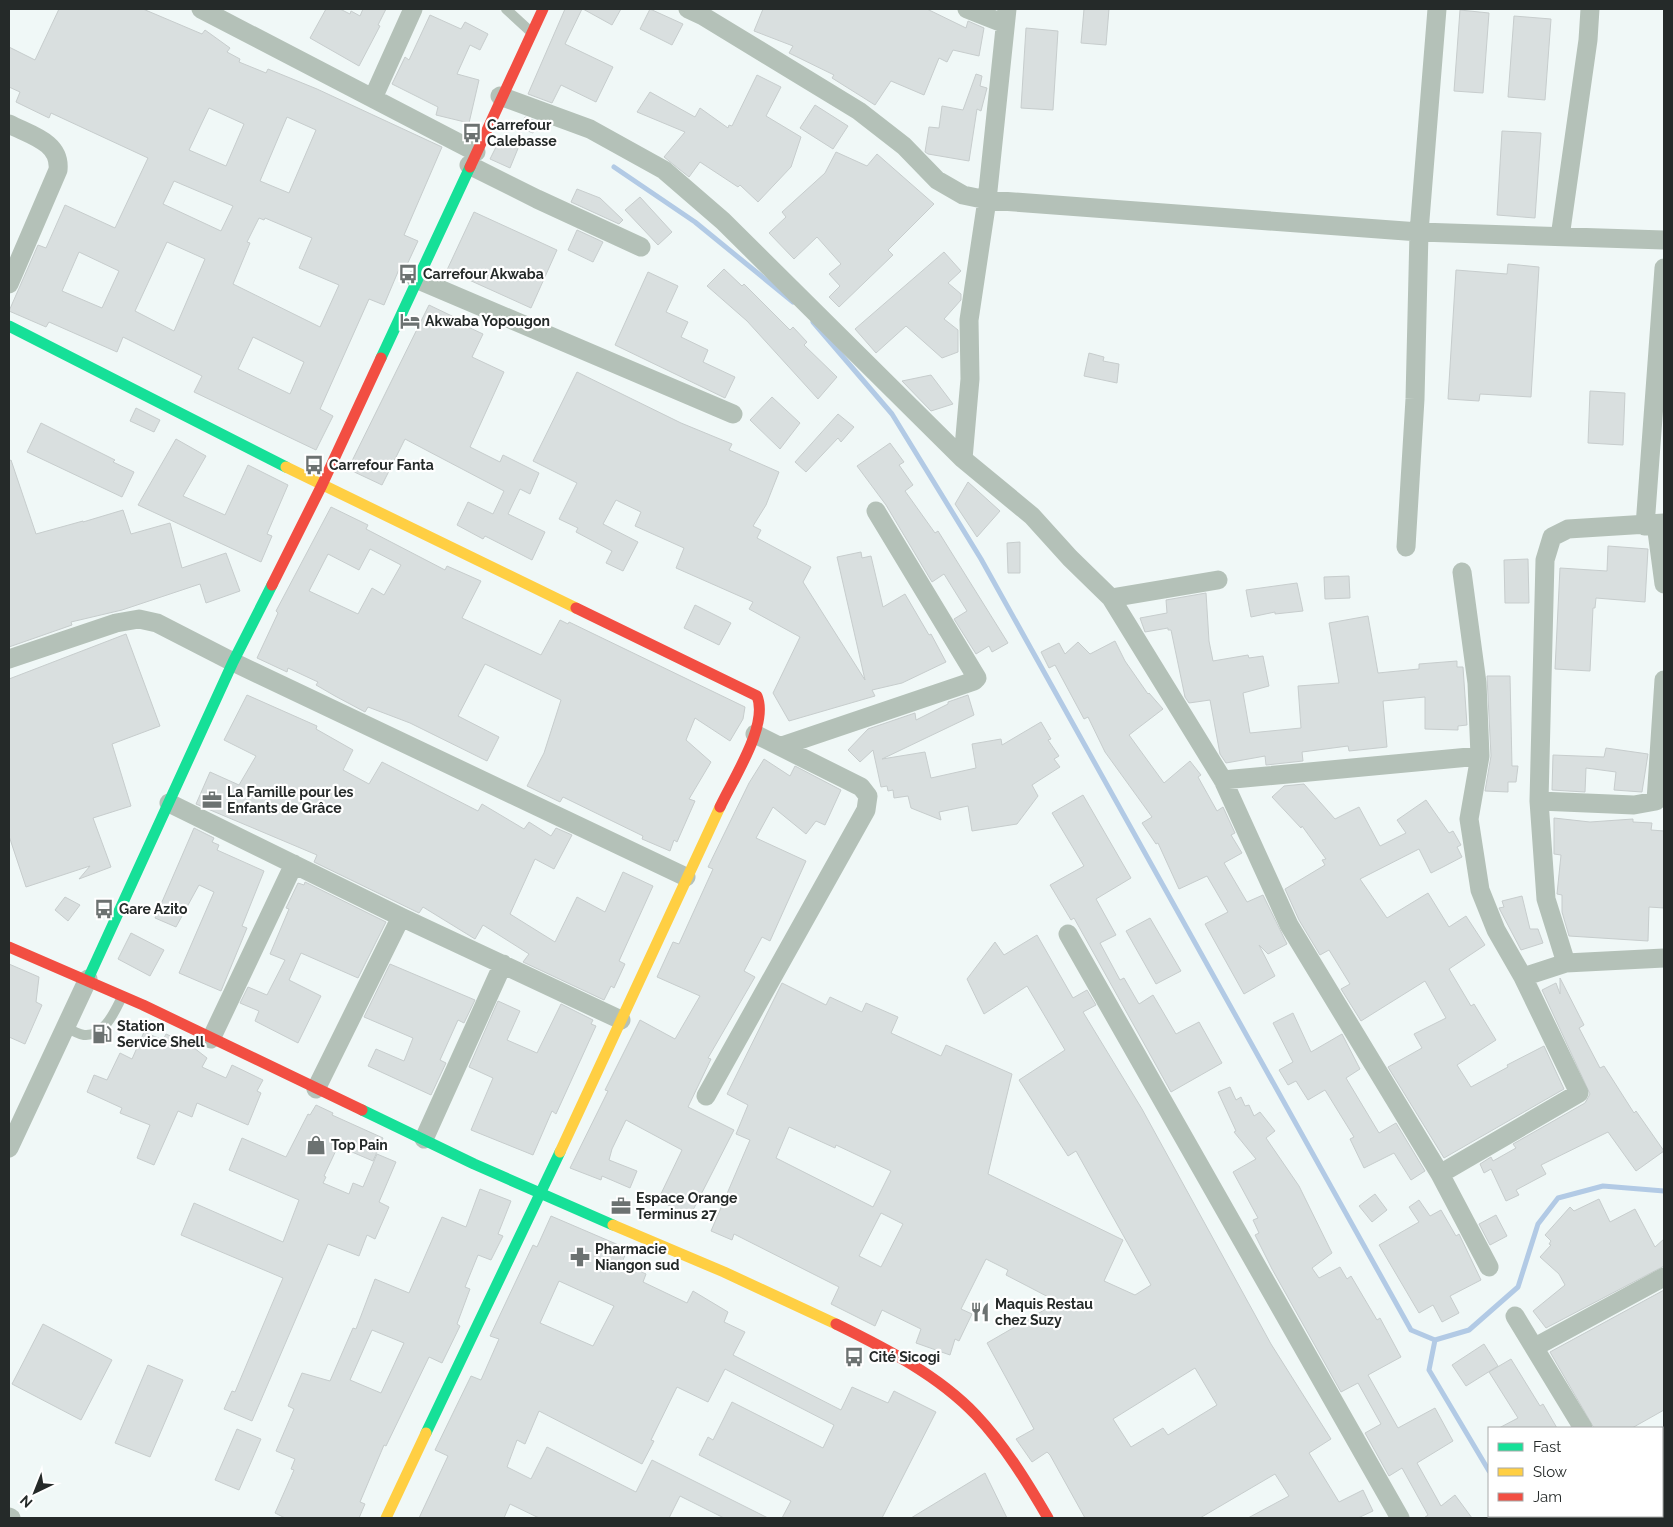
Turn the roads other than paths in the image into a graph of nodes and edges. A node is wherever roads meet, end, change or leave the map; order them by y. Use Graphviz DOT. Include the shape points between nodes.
graph roads {
  1 [pos="201,9"];
  2 [pos="413,9"];
  3 [pos="506,9"];
  4 [pos="543,9"];
  5 [pos="688,9"];
  6 [pos="967,9"];
  7 [pos="1438,9"];
  8 [pos="1590,9"];
  9 [pos="1006,16"];
  10 [pos="532,32"];
  11 [pos="500,96"];
  12 [pos="373,98"];
  13 [pos="9,124"];
  14 [pos="472,158"];
  15 [pos="987,200"];
  16 [pos="1419,232"];
  17 [pos="1560,237"];
  18 [pos="1664,240"];
  19 [pos="641,247"];
  20 [pos="1664,268"];
  21 [pos="416,279"];
  22 [pos="9,284"];
  23 [pos="1663,313"];
  24 [pos="9,326"];
  25 [pos="733,414"];
  26 [pos="963,459"];
  27 [pos="322,485"];
  28 [pos="876,512"];
  29 [pos="1655,524"];
  30 [pos="1406,547"];
  31 [pos="1462,572"];
  32 [pos="1218,580"];
  33 [pos="1664,584"];
  34 [pos="1111,598"];
  35 [pos="9,659"];
  36 [pos="233,662"];
  37 [pos="1664,680"];
  38 [pos="755,734"];
  39 [pos="782,746"];
  40 [pos="1480,756"];
  41 [pos="1223,780"];
  42 [pos="1539,801"];
  43 [pos="1660,801"];
  44 [pos="169,803"];
  45 [pos="294,864"];
  46 [pos="686,877"];
  47 [pos="401,917"];
  48 [pos="1068,934"];
  49 [pos="9,948"];
  50 [pos="1664,958"];
  51 [pos="1566,963"];
  52 [pos="502,964"];
  53 [pos="1523,977"];
  54 [pos="88,980"];
  55 [pos="122,996"];
  56 [pos="621,1020"];
  57 [pos="66,1027"];
  58 [pos="211,1039"];
  59 [pos="316,1088"];
  60 [pos="706,1096"];
  61 [pos="424,1139"];
  62 [pos="9,1148"];
  63 [pos="1440,1174"];
  64 [pos="540,1194"];
  65 [pos="1489,1267"];
  66 [pos="1664,1277"];
  67 [pos="1515,1316"];
  68 [pos="1535,1347"];
  69 [pos="1583,1427"];
  70 [pos="386,1518"];
  71 [pos="1048,1518"];
  72 [pos="1400,1518"];
  1 -- 12 [label="street"];
  2 -- 12 [label="street"];
  3 -- 10 [label="lane"];
  4 -- 10 [label="street"];
  5 -- 15 [label="street" via="858,111 904,146 937,180 964,195"];
  6 -- 9 [label="street"];
  7 -- 16 [label="street"];
  8 -- 17 [label="street"];
  9 -- 15 [label="street"];
  10 -- 11 [label="street"];
  11 -- 14 [label="street"];
  11 -- 26 [label="street" via="590,129 664,170 723,220"];
  12 -- 14 [label="street"];
  13 -- 22 [label="street" via="54,148 59,159 58,170"];
  14 -- 19 [label="street" via="537,199"];
  14 -- 21 [label="street"];
  15 -- 16 [label="street"];
  15 -- 26 [label="street" via="969,320 970,379"];
  16 -- 17 [label="street"];
  16 -- 30 [label="street" via="1415,399"];
  17 -- 18 [label="street"];
  20 -- 23 [label="street"];
  21 -- 25 [label="street"];
  21 -- 27 [label="street"];
  23 -- 29 [label="street"];
  24 -- 27 [label="street"];
  26 -- 34 [label="street" via="1032,516"];
  27 -- 36 [label="street"];
  27 -- 38 [label="street" via="757,696 762,716"];
  28 -- 39 [label="street" via="976,678"];
  29 -- 33 [label="street"];
  29 -- 42 [label="street" via="1568,530 1552,537 1545,560"];
  31 -- 40 [label="street" via="1477,684"];
  32 -- 34 [label="street"];
  34 -- 41 [label="street"];
  35 -- 36 [label="street" via="116,623 139,619 157,623"];
  36 -- 44 [label="street"];
  36 -- 46 [label="street"];
  37 -- 43 [label="street"];
  38 -- 39 [label="street"];
  38 -- 46 [label="street"];
  39 -- 60 [label="street" via="860,787 868,796 866,810"];
  40 -- 41 [label="street"];
  40 -- 53 [label="street" via="1469,819 1480,890 1496,930"];
  41 -- 63 [label="street" via="1289,925"];
  42 -- 43 [label="street" via="1634,805"];
  42 -- 51 [label="street" via="1546,899"];
  44 -- 45 [label="street"];
  44 -- 54 [label="street"];
  45 -- 47 [label="street"];
  45 -- 58 [label="street"];
  46 -- 56 [label="street"];
  47 -- 52 [label="street"];
  47 -- 59 [label="street"];
  48 -- 72 [label="street"];
  49 -- 54 [label="street"];
  50 -- 51 [label="street"];
  51 -- 53 [label="street"];
  52 -- 56 [label="street"];
  52 -- 61 [label="street"];
  53 -- 63 [label="street" via="1579,1093"];
  54 -- 55 [label="street"];
  54 -- 57 [label="street"];
  55 -- 57 [label="lane" via="110,1020 94,1032 85,1035"];
  55 -- 58 [label="street"];
  56 -- 64 [label="street"];
  57 -- 62 [label="street"];
  58 -- 59 [label="street"];
  59 -- 61 [label="street"];
  61 -- 64 [label="street"];
  63 -- 65 [label="street"];
  64 -- 70 [label="street"];
  64 -- 71 [label="street" via="700,1261 843,1327 895,1355 946,1388 986,1426 1021,1471"];
  66 -- 68 [label="street"];
  67 -- 68 [label="street"];
  68 -- 69 [label="street"];
}
